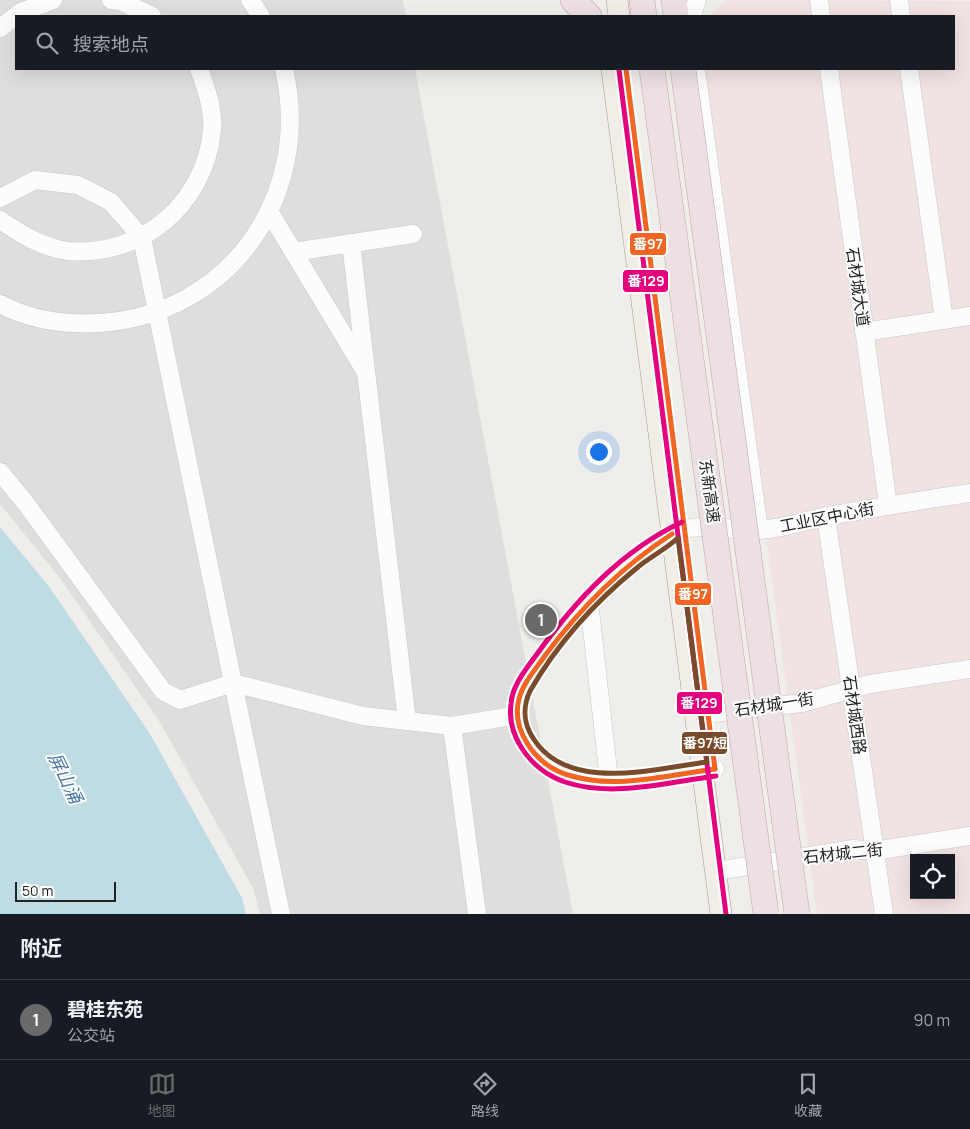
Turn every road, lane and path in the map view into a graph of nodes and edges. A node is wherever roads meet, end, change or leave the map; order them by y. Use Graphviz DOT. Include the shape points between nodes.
graph roads {
  1 [pos="53,0"];
  2 [pos="111,0"];
  3 [pos="250,0"];
  4 [pos="573,0"];
  5 [pos="603,0"];
  6 [pos="617,0"];
  7 [pos="642,0"];
  8 [pos="674,0"];
  9 [pos="697,0"];
  10 [pos="819,0"];
  11 [pos="899,0"];
  12 [pos="17,15"];
  13 [pos="150,15"];
  14 [pos="260,15"];
  15 [pos="588,15"];
  16 [pos="605,15"];
  17 [pos="619,15"];
  18 [pos="644,15"];
  19 [pos="676,15"];
  20 [pos="692,15"];
  21 [pos="821,15"];
  22 [pos="902,15"];
  23 [pos="15,17"];
  24 [pos="0,28"];
  25 [pos="199,70"];
  26 [pos="284,70"];
  27 [pos="612,70"];
  28 [pos="626,70"];
  29 [pos="652,70"];
  30 [pos="683,70"];
  31 [pos="696,70"];
  32 [pos="828,70"];
  33 [pos="909,70"];
  34 [pos="0,198"];
  35 [pos="270,213"];
  36 [pos="0,220"];
  37 [pos="413,234"];
  38 [pos="142,238"];
  39 [pos="351,243"];
  40 [pos="293,252"];
  41 [pos="0,304"];
  42 [pos="158,312"];
  43 [pos="970,316"];
  44 [pos="944,320"];
  45 [pos="864,332"];
  46 [pos="366,374"];
  47 [pos="0,472"];
  48 [pos="970,494"];
  49 [pos="888,505"];
  50 [pos="826,517"];
  51 [pos="759,530"];
  52 [pos="678,532"];
  53 [pos="589,602"];
  54 [pos="970,669"];
  55 [pos="233,683"];
  56 [pos="851,688"];
  57 [pos="702,714"];
  58 [pos="518,715"];
  59 [pos="407,721"];
  60 [pos="452,726"];
  61 [pos="709,769"];
  62 [pos="609,779"];
  63 [pos="970,836"];
  64 [pos="874,850"];
  65 [pos="722,870"];
  66 [pos="281,914"];
  67 [pos="477,914"];
  68 [pos="721,914"];
  69 [pos="734,914"];
  70 [pos="766,914"];
  71 [pos="797,914"];
  72 [pos="884,914"];
  1 -- 12 [label="street"];
  2 -- 13 [label="street"];
  3 -- 14 [label="street"];
  4 -- 15 [label="highway"];
  5 -- 16 [label="main road"];
  6 -- 17 [label="main road"];
  7 -- 18 [label="highway"];
  8 -- 19 [label="highway"];
  9 -- 20 [label="street"];
  10 -- 21 [label="street"];
  11 -- 22 [label="street"];
  23 -- 24 [label="street"];
  25 -- 38 [label="street" via="209,96 212,130 206,163 192,194 170,219"];
  26 -- 35 [label="street" via="290,106 290,143 283,179"];
  27 -- 52 [label="main road"];
  28 -- 52 [label="main road"];
  29 -- 70 [label="highway, 东新高速, bridge"];
  30 -- 71 [label="highway, 东新高速, bridge"];
  31 -- 51 [label="street"];
  32 -- 45 [label="street, 石材城大道"];
  33 -- 44 [label="street"];
  34 -- 38 [label="street" via="35,180 78,185 111,202"];
  35 -- 40 [label="street"];
  35 -- 42 [label="street" via="254,239 212,282"];
  36 -- 38 [label="street" via="30,240 67,251 105,250"];
  37 -- 39 [label="street"];
  38 -- 42 [label="street"];
  39 -- 40 [label="street"];
  39 -- 46 [label="street"];
  40 -- 46 [label="street"];
  41 -- 42 [label="street" via="40,319 80,324 119,322"];
  42 -- 55 [label="street"];
  43 -- 44 [label="street"];
  44 -- 45 [label="street"];
  45 -- 49 [label="street, 石材城大道"];
  46 -- 59 [label="street"];
  47 -- 55 [label="street" via="162,691 180,700"];
  48 -- 49 [label="street, 工业区中心街"];
  49 -- 50 [label="street, 工业区中心街"];
  50 -- 51 [label="street, 工业区中心街"];
  50 -- 56 [label="street, 石材城西路"];
  51 -- 52 [label="street, 工业区中心街" via="709,526"];
  52 -- 53 [label="street" via="659,542 611,579"];
  52 -- 57 [label="main road"];
  53 -- 58 [label="street" via="533,673 518,702"];
  53 -- 62 [label="street"];
  54 -- 56 [label="street, 石材城一街"];
  55 -- 59 [label="street" via="363,716"];
  55 -- 66 [label="street"];
  56 -- 57 [label="street, 石材城一街" via="802,703"];
  56 -- 64 [label="street, 石材城西路"];
  57 -- 61 [label="main road"];
  58 -- 60 [label="street"];
  58 -- 62 [label="street" via="523,738 549,766 583,779"];
  59 -- 60 [label="street"];
  60 -- 67 [label="street"];
  61 -- 62 [label="street"];
  61 -- 65 [label="main road"];
  63 -- 64 [label="street, 石材城二街"];
  64 -- 65 [label="street, 石材城二街" via="853,849"];
  64 -- 72 [label="street, 石材城西路"];
  65 -- 68 [label="main road"];
  65 -- 69 [label="main road"];
}
